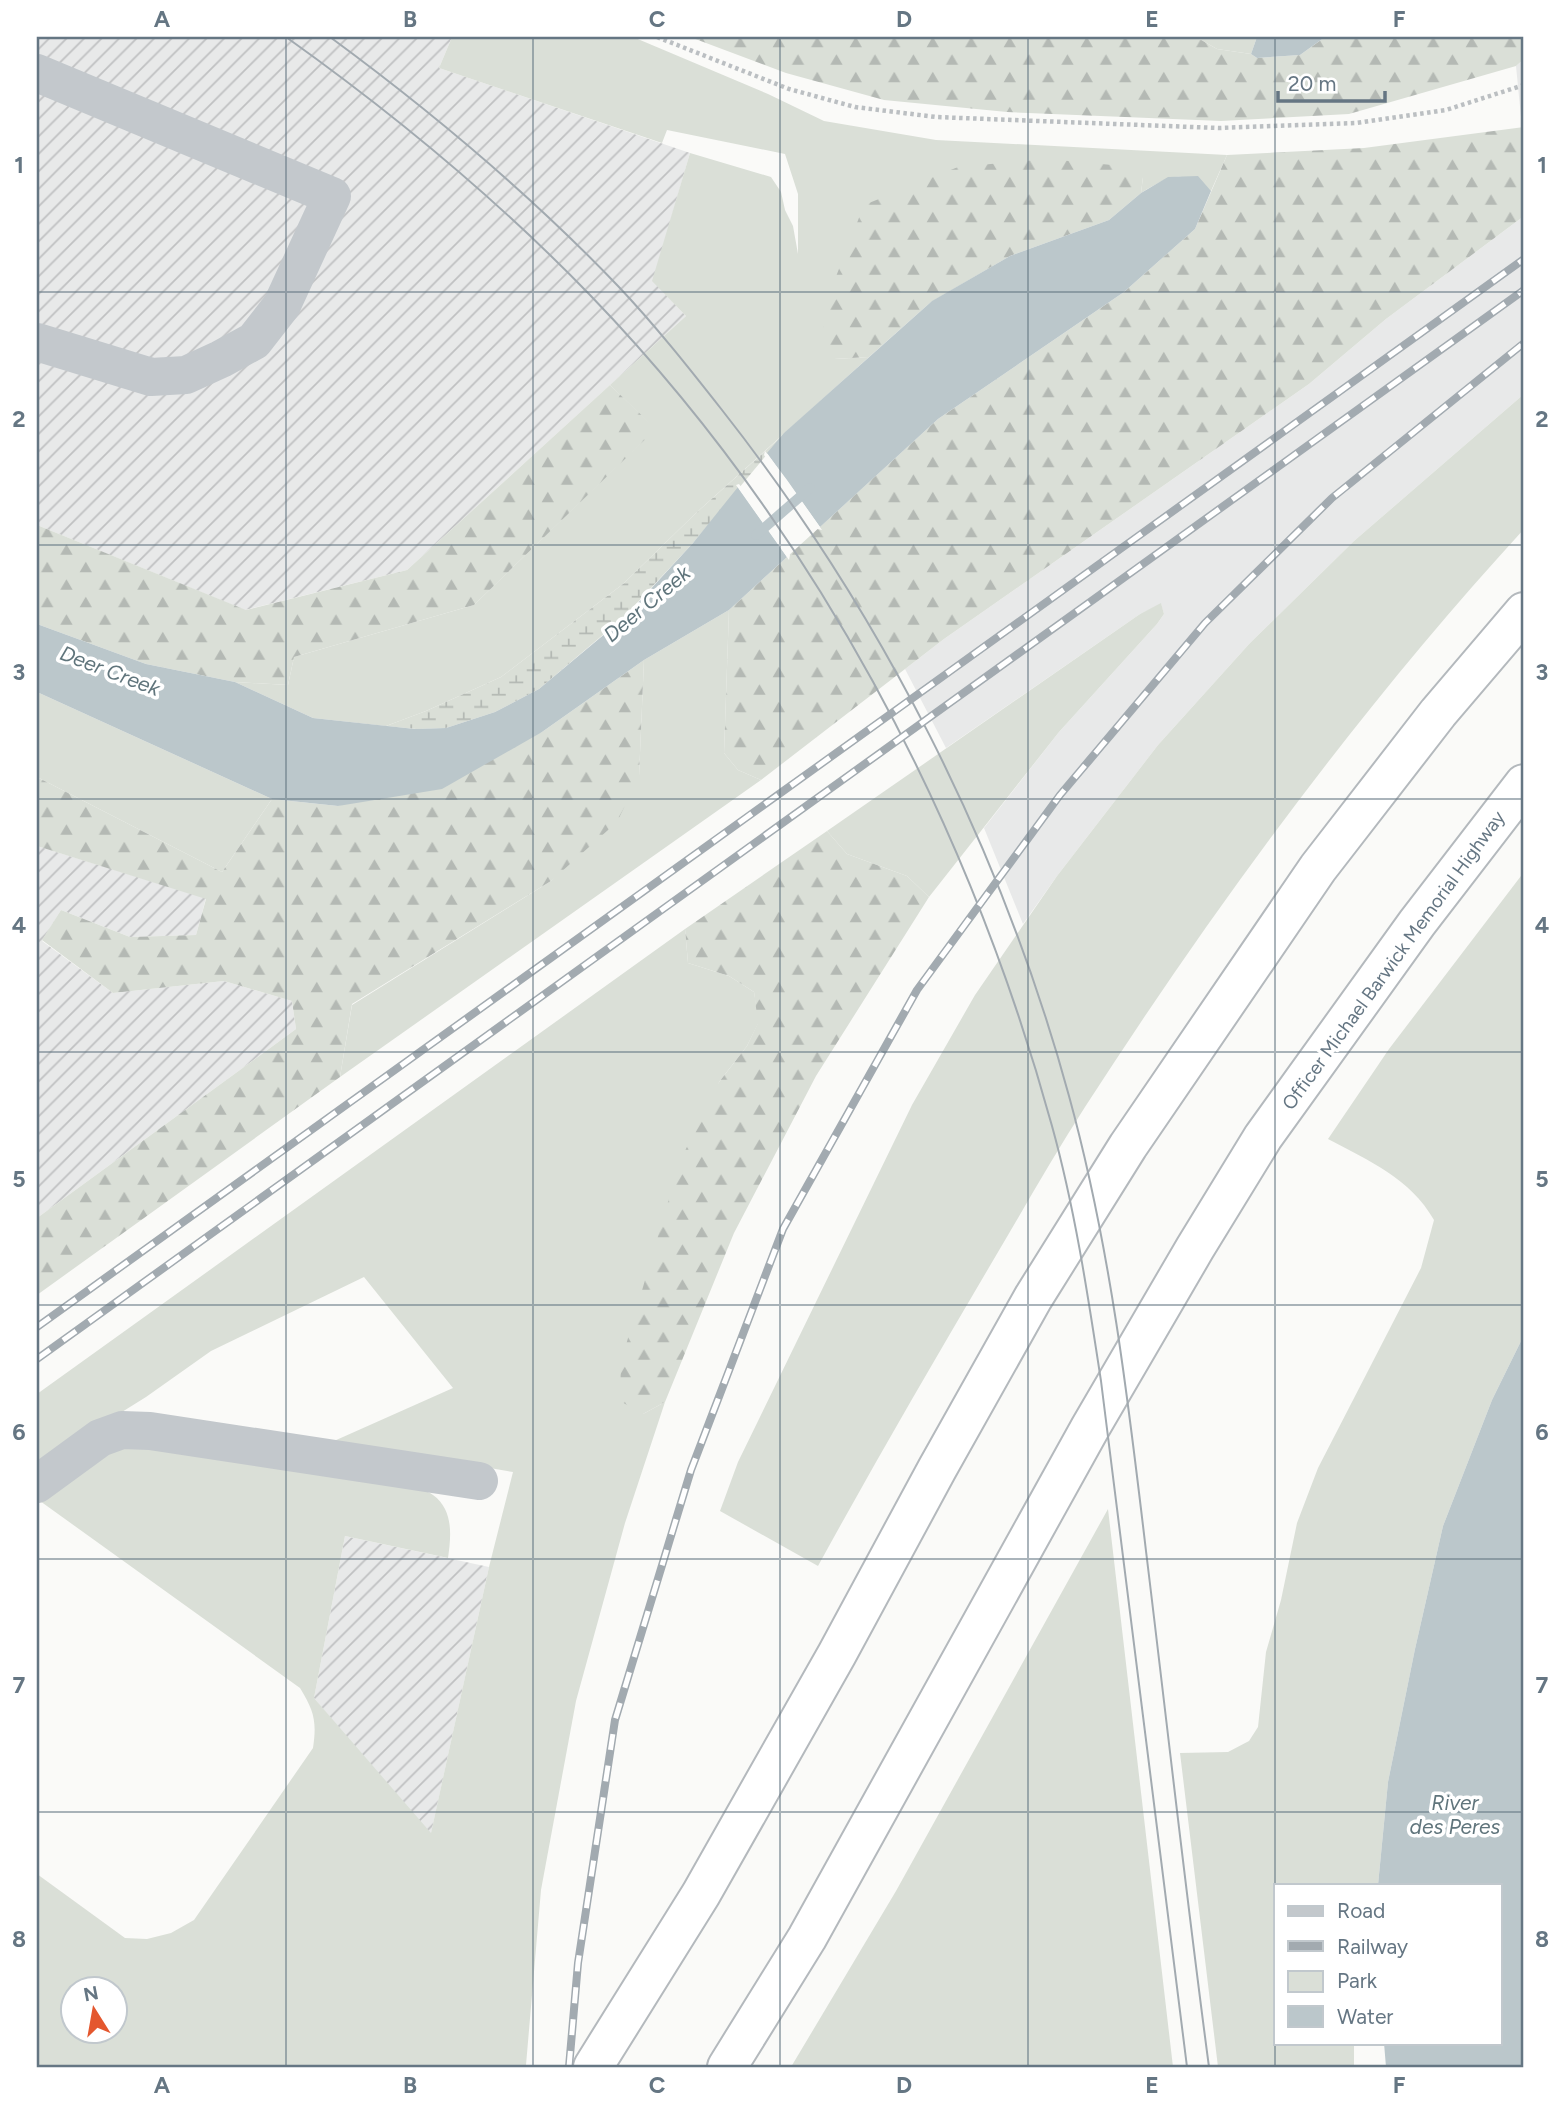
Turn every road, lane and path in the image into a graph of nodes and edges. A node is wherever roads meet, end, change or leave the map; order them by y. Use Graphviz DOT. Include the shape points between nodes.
graph roads {
  1 [pos="657,37"];
  2 [pos="37,73"];
  3 [pos="1524,85"];
  4 [pos="37,342"];
  5 [pos="1524,612"];
  6 [pos="1524,784"];
  7 [pos="479,1481"];
  8 [pos="37,1484"];
  9 [pos="593,2067"];
  10 [pos="727,2067"];
  1 -- 3 [label="path" via="803,93 855,107 936,117 1218,128 1356,124 1446,110"];
  2 -- 4 [label="lane" via="332,196 282,305 254,341 221,359 186,374 151,377"];
  5 -- 9 [label="highway" via="1318,867 1128,1146 1033,1298 701,1894"];
  6 -- 10 [label="highway, Officer Michael Barwick Memorial Highway" via="1263,1137 1090,1428 813,1926"];
  7 -- 8 [label="lane" via="122,1430 100,1438"];
}
